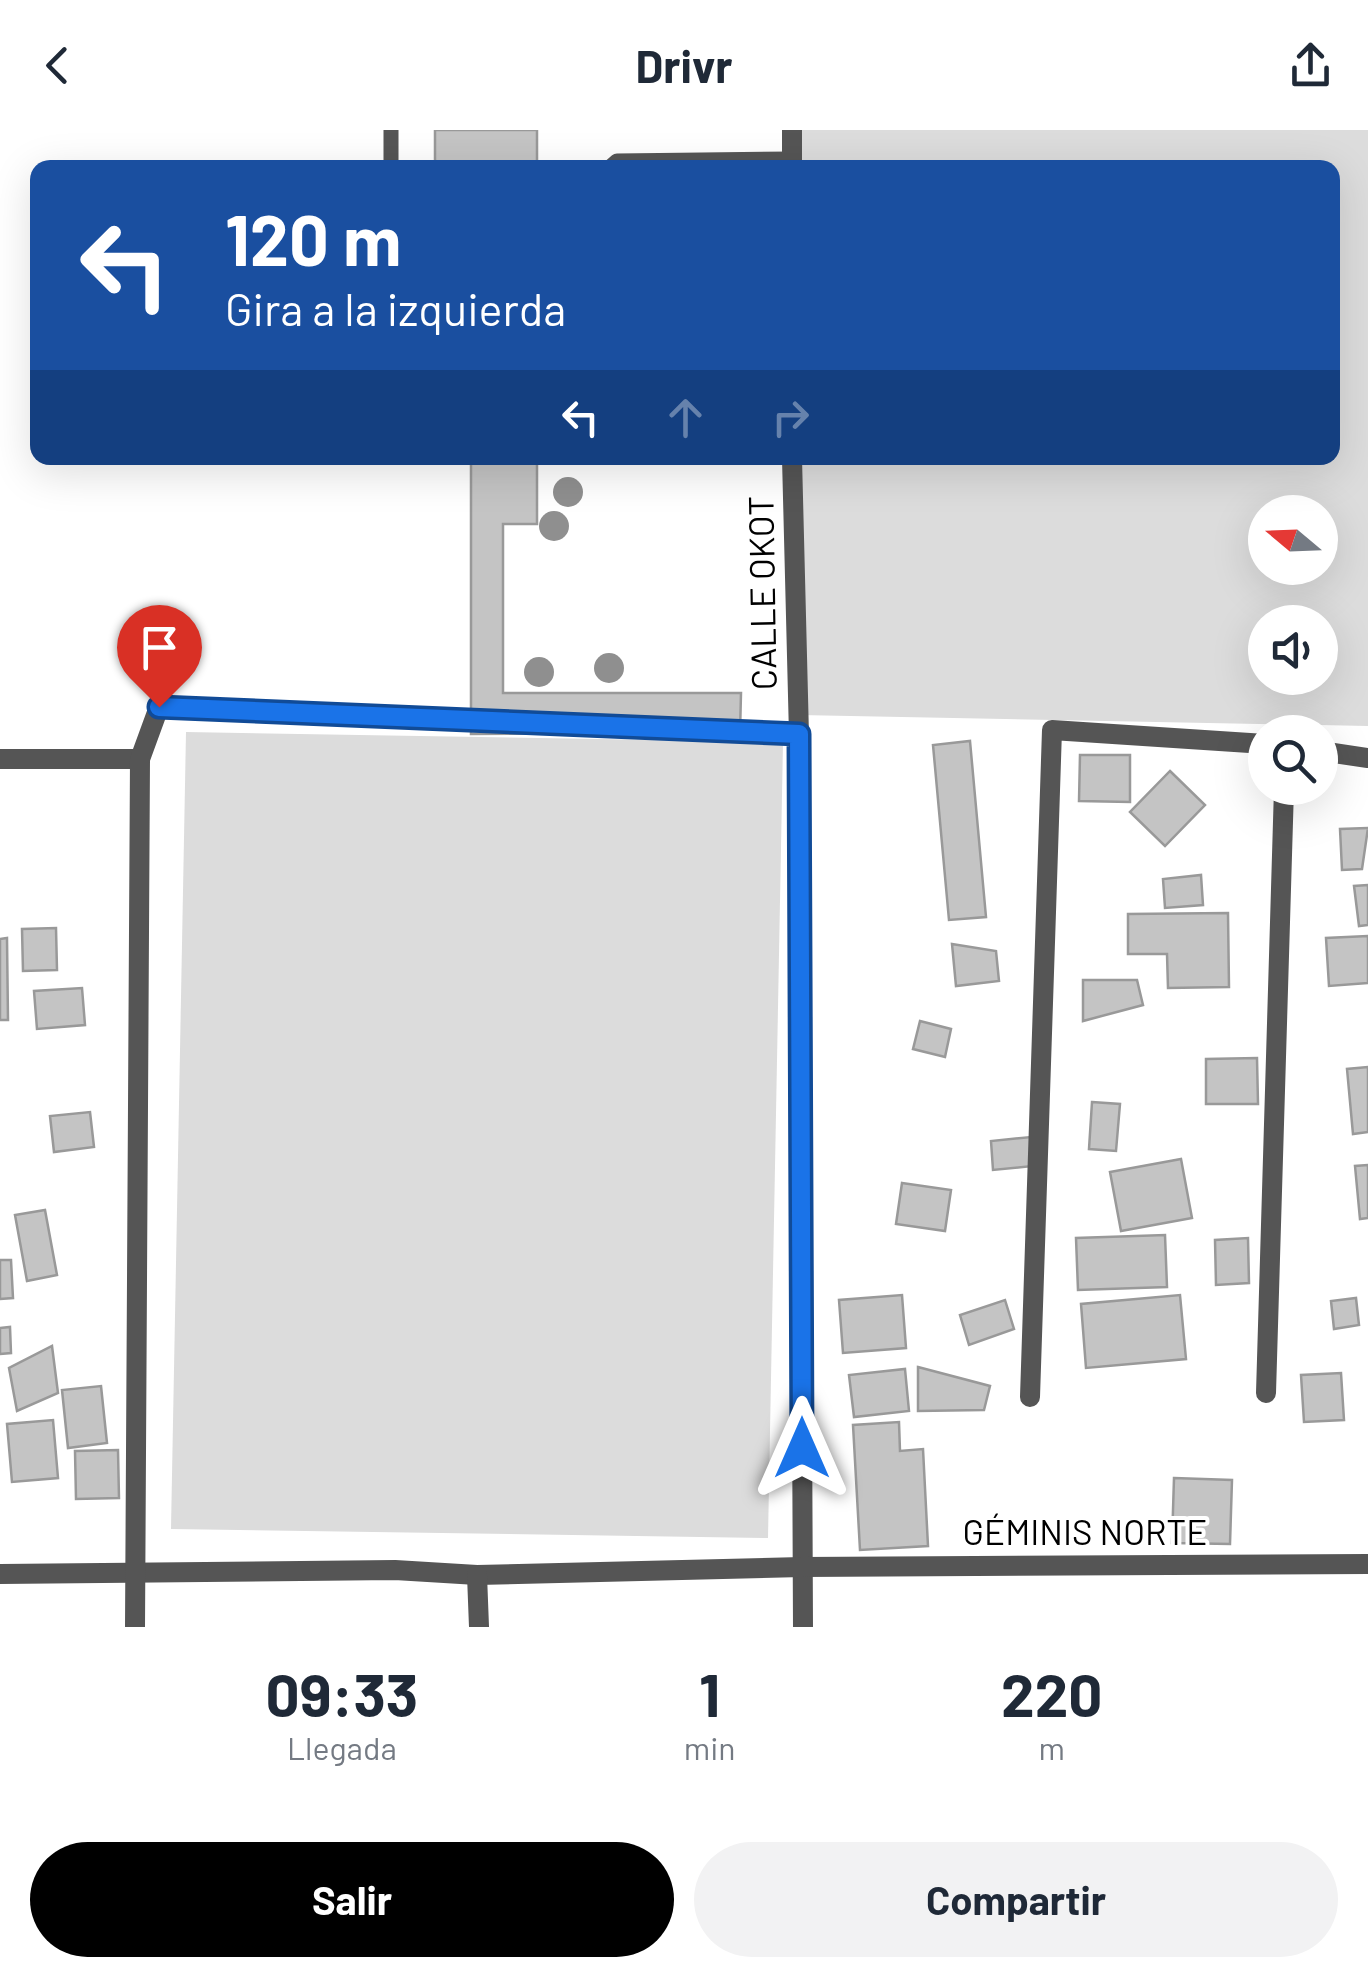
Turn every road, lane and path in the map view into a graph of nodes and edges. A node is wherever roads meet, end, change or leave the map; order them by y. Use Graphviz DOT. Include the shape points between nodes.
graph roads {
  1 [pos="392,130"];
  2 [pos="792,130"];
  3 [pos="391,160"];
  4 [pos="792,160"];
  5 [pos="792,465"];
  6 [pos="799,734"];
  7 [pos="1248,743"];
  8 [pos="1338,753"];
  9 [pos="1368,758"];
  10 [pos="0,759"];
  11 [pos="140,759"];
  12 [pos="1283,805"];
  13 [pos="1266,1393"];
  14 [pos="1030,1396"];
  15 [pos="1368,1564"];
  16 [pos="802,1567"];
  17 [pos="132,1572"];
  18 [pos="0,1574"];
  19 [pos="477,1575"];
  20 [pos="135,1627"];
  21 [pos="479,1627"];
  22 [pos="803,1627"];
  1 -- 3 [label="lane"];
  2 -- 4 [label="street"];
  5 -- 6 [label="street, CALLE OKOT"];
  6 -- 11 [label="street" via="159,707"];
  6 -- 16 [label="street, CALLE OKOT"];
  7 -- 14 [label="street" via="1052,730"];
  8 -- 9 [label="street"];
  10 -- 11 [label="street"];
  11 -- 17 [label="street"];
  12 -- 13 [label="street"];
  15 -- 16 [label="street, GÉMINIS NORTE"];
  16 -- 19 [label="street, GÉMINIS NORTE"];
  16 -- 22 [label="street, CALLE OKOT"];
  17 -- 18 [label="street, GÉMINIS NORTE"];
  17 -- 19 [label="street, GÉMINIS NORTE"];
  17 -- 20 [label="street"];
  19 -- 21 [label="street"];
}
